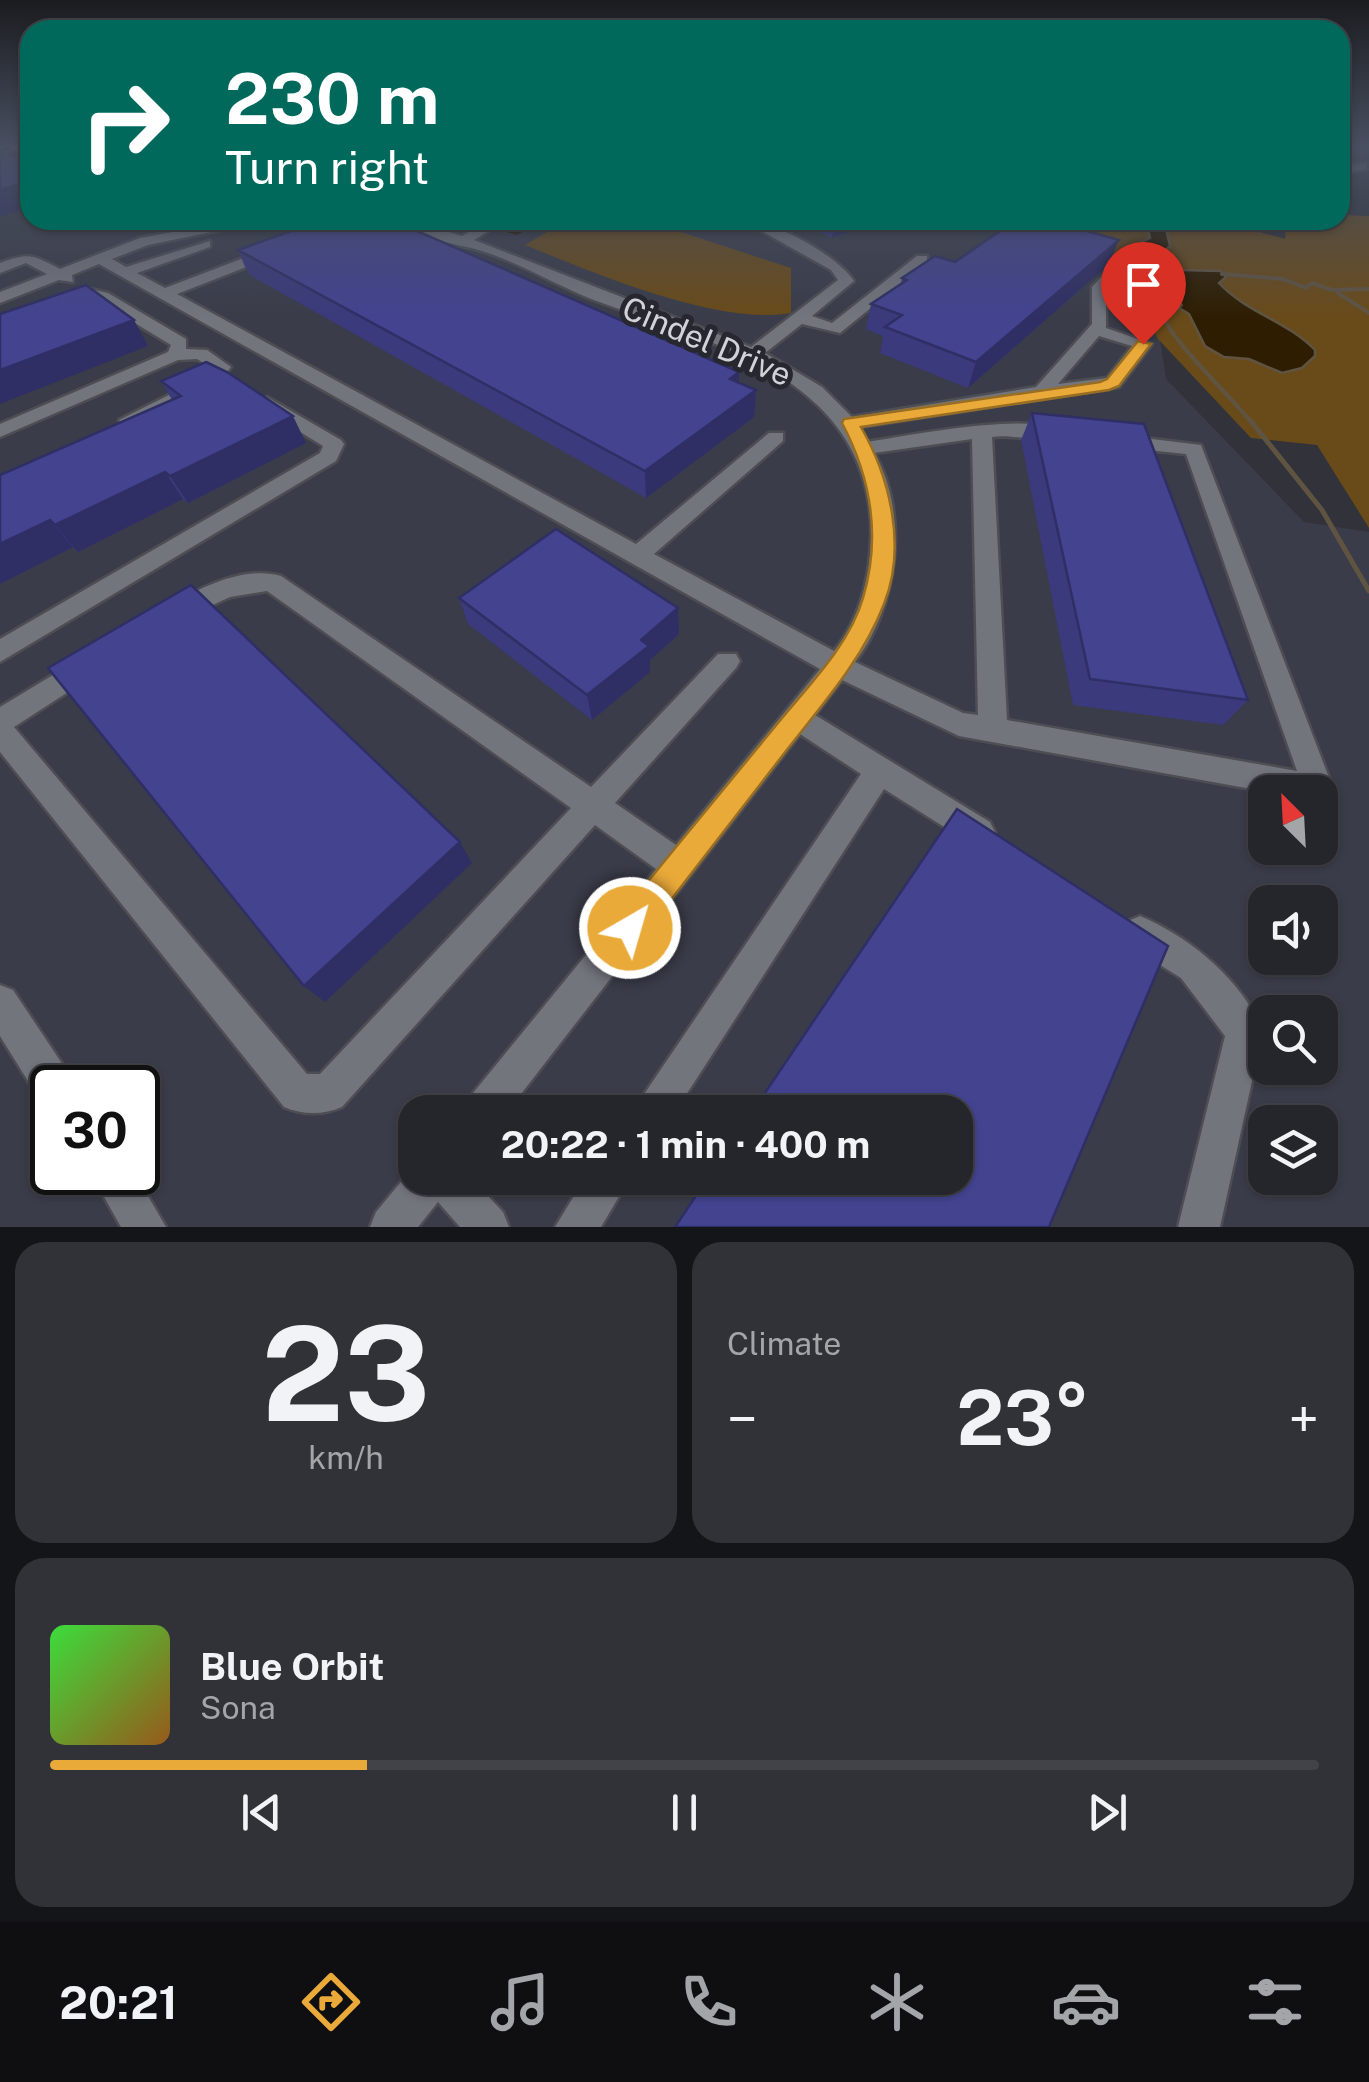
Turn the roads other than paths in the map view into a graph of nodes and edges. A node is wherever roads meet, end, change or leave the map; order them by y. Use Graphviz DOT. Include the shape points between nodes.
graph roads {
  1 [pos="184,230"];
  2 [pos="421,230"];
  3 [pos="482,230"];
  4 [pos="767,230"];
  5 [pos="459,243"];
  6 [pos="205,244"];
  7 [pos="284,248"];
  8 [pos="0,252"];
  9 [pos="227,252"];
  10 [pos="97,257"];
  11 [pos="26,258"];
  12 [pos="922,259"];
  13 [pos="0,268"];
  14 [pos="124,272"];
  15 [pos="58,273"];
  16 [pos="1111,274"];
  17 [pos="154,289"];
  18 [pos="90,294"];
  19 [pos="0,298"];
  20 [pos="54,307"];
  21 [pos="801,318"];
  22 [pos="1096,330"];
  23 [pos="175,355"];
  24 [pos="752,355"];
  25 [pos="234,382"];
  26 [pos="1042,392"];
  27 [pos="850,423"];
  28 [pos="106,430"];
  29 [pos="0,431"];
  30 [pos="982,432"];
  31 [pos="776,437"];
  32 [pos="866,448"];
  33 [pos="638,555"];
  34 [pos="147,630"];
  35 [pos="114,650"];
  36 [pos="0,652"];
  37 [pos="727,662"];
  38 [pos="838,666"];
  39 [pos="797,718"];
  40 [pos="0,722"];
  41 [pos="0,731"];
  42 [pos="993,732"];
  43 [pos="880,770"];
  44 [pos="594,806"];
  45 [pos="1012,852"];
  46 [pos="679,866"];
  47 [pos="1111,914"];
  48 [pos="0,1003"];
  49 [pos="40,1065"];
  50 [pos="497,1095"];
  51 [pos="663,1095"];
  52 [pos="125,1195"];
  53 [pos="417,1195"];
  54 [pos="459,1195"];
  55 [pos="598,1195"];
  56 [pos="145,1227"];
  57 [pos="391,1227"];
  58 [pos="488,1227"];
  59 [pos="576,1227"];
  60 [pos="1199,1227"];
  1 -- 10 [label="street"];
  2 -- 5 [label="street, Cindel Drive"];
  3 -- 5 [label="street"];
  4 -- 21 [label="street" via="844,273 842,288"];
  5 -- 24 [label="street, Cindel Drive"];
  6 -- 14 [label="street"];
  7 -- 17 [label="street"];
  8 -- 11 [label="street"];
  9 -- 17 [label="street"];
  10 -- 14 [label="street"];
  10 -- 15 [label="street"];
  11 -- 13 [label="street"];
  11 -- 15 [label="street"];
  12 -- 21 [label="street" via="834,329"];
  14 -- 17 [label="street"];
  15 -- 18 [label="street"];
  15 -- 19 [label="street"];
  16 -- 22 [label="street" via="1098,290"];
  17 -- 33 [label="street"];
  18 -- 20 [label="street"];
  18 -- 23 [label="street" via="180,344"];
  21 -- 24 [label="street"];
  22 -- 26 [label="street"];
  22 -- 26 [label="street" via="1143,344 1113,383"];
  23 -- 25 [label="street" via="200,354"];
  23 -- 29 [label="street"];
  24 -- 27 [label="street, Cindel Drive" via="807,384"];
  25 -- 28 [label="street" via="211,381"];
  25 -- 36 [label="street" via="334,444 329,458"];
  26 -- 27 [label="street"];
  27 -- 32 [label="street, Cindel Drive"];
  30 -- 32 [label="street"];
  30 -- 42 [label="street"];
  30 -- 42 [label="street" via="1010,428 1194,449 1318,788"];
  31 -- 33 [label="street"];
  32 -- 38 [label="street, Cindel Drive" via="880,504 881,578 862,629"];
  33 -- 38 [label="street"];
  34 -- 44 [label="street" via="215,590 272,582"];
  35 -- 40 [label="street"];
  37 -- 44 [label="street"];
  38 -- 39 [label="street, Cindel Drive"];
  38 -- 42 [label="street" via="959,724"];
  39 -- 43 [label="street"];
  39 -- 46 [label="street, Cindel Drive"];
  41 -- 44 [label="street" via="298,1093 328,1093"];
  43 -- 45 [label="street"];
  43 -- 51 [label="street"];
  44 -- 46 [label="street"];
  46 -- 50 [label="street, Cindel Drive"];
  47 -- 60 [label="street" via="1193,966 1246,1031"];
  48 -- 49 [label="street"];
  52 -- 56 [label="street"];
  53 -- 57 [label="street"];
  54 -- 58 [label="street"];
  55 -- 59 [label="street"];
}
